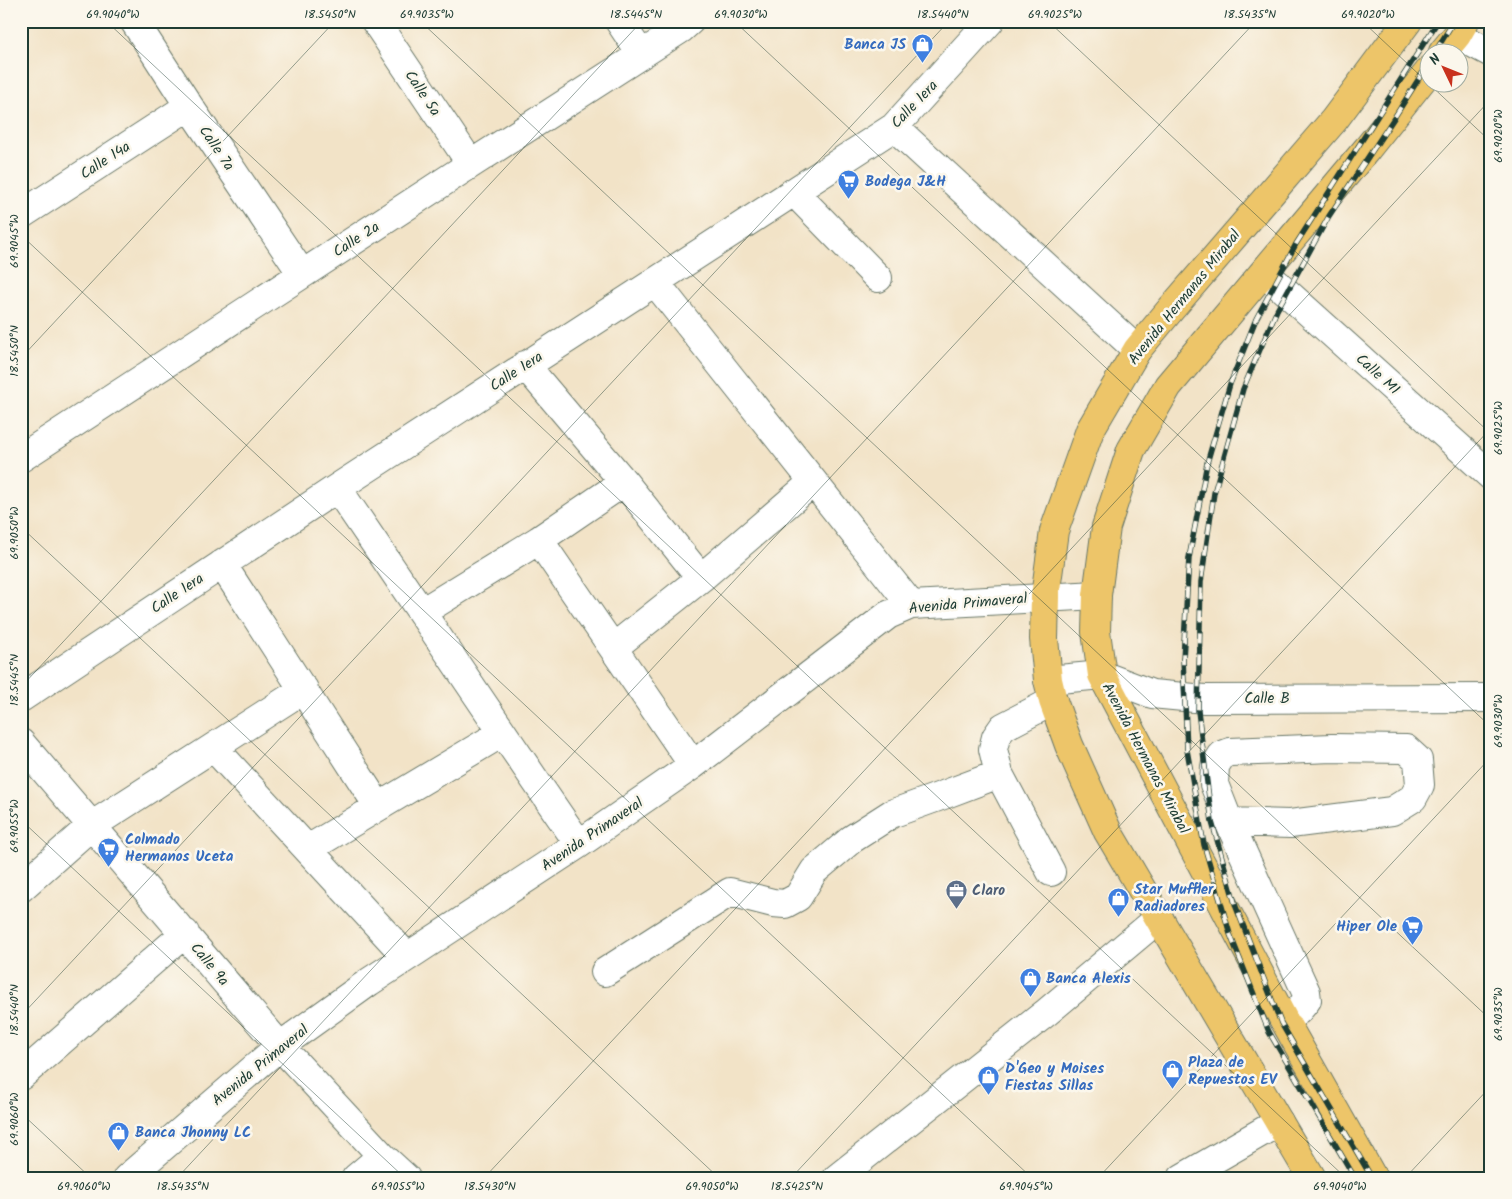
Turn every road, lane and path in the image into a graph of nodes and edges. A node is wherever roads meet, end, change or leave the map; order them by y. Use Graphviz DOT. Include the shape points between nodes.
graph roads {
  1 [pos="134,21"];
  2 [pos="375,21"];
  3 [pos="619,21"];
  4 [pos="690,21"];
  5 [pos="990,21"];
  6 [pos="1408,21"];
  7 [pos="1455,36"];
  8 [pos="641,54"];
  9 [pos="1491,54"];
  10 [pos="1420,83"];
  11 [pos="189,106"];
  12 [pos="894,127"];
  13 [pos="471,164"];
  14 [pos="794,192"];
  15 [pos="21,215"];
  16 [pos="1265,273"];
  17 [pos="302,274"];
  18 [pos="878,278"];
  19 [pos="655,282"];
  20 [pos="1137,350"];
  21 [pos="525,365"];
  22 [pos="21,458"];
  23 [pos="1491,476"];
  24 [pos="624,482"];
  25 [pos="813,482"];
  26 [pos="337,488"];
  27 [pos="539,540"];
  28 [pos="222,564"];
  29 [pos="701,578"];
  30 [pos="1097,594"];
  31 [pos="1045,597"];
  32 [pos="911,605"];
  33 [pos="422,612"];
  34 [pos="613,648"];
  35 [pos="1102,675"];
  36 [pos="304,689"];
  37 [pos="1051,690"];
  38 [pos="21,698"];
  39 [pos="1491,698"];
  40 [pos="502,733"];
  41 [pos="21,743"];
  42 [pos="214,748"];
  43 [pos="693,765"];
  44 [pos="999,774"];
  45 [pos="378,806"];
  46 [pos="1229,822"];
  47 [pos="91,826"];
  48 [pos="579,844"];
  49 [pos="308,849"];
  50 [pos="1050,872"];
  51 [pos="21,888"];
  52 [pos="1159,918"];
  53 [pos="184,933"];
  54 [pos="407,957"];
  55 [pos="605,972"];
  56 [pos="1284,1020"];
  57 [pos="280,1046"];
  58 [pos="21,1076"];
  59 [pos="1279,1122"];
  60 [pos="382,1156"];
  61 [pos="127,1178"];
  62 [pos="356,1178"];
  63 [pos="406,1178"];
  64 [pos="837,1178"];
  65 [pos="1182,1178"];
  66 [pos="1312,1178"];
  67 [pos="1373,1178"];
  1 -- 11 [label="street, Calle 7a"];
  2 -- 13 [label="street, Calle 5a"];
  3 -- 8 [label="street"];
  4 -- 8 [label="street, Calle 2a"];
  5 -- 12 [label="street, Calle 1era"];
  6 -- 20 [label="main road, Avenida Hermanas Mirabal" via="1334,120"];
  7 -- 9 [label="street"];
  8 -- 13 [label="street, Calle 2a"];
  10 -- 16 [label="main road, Avenida Hermanas Mirabal"];
  11 -- 15 [label="street, Calle 14a"];
  11 -- 17 [label="street, Calle 7a"];
  12 -- 14 [label="street, Calle 1era"];
  12 -- 20 [label="street"];
  13 -- 17 [label="street, Calle 2a"];
  14 -- 18 [label="street"];
  14 -- 19 [label="street, Calle 1era"];
  16 -- 23 [label="street, Calle M1"];
  16 -- 30 [label="main road, Avenida Hermanas Mirabal" via="1168,386 1131,450 1106,527"];
  17 -- 22 [label="street, Calle 2a"];
  19 -- 21 [label="street, Calle 1era"];
  19 -- 25 [label="street"];
  20 -- 31 [label="main road, Avenida Hermanas Mirabal" via="1090,430 1054,531"];
  21 -- 24 [label="street"];
  21 -- 26 [label="street, Calle 1era"];
  24 -- 27 [label="street"];
  24 -- 29 [label="street"];
  25 -- 29 [label="street"];
  25 -- 32 [label="street"];
  26 -- 28 [label="street, Calle 1era"];
  26 -- 33 [label="street"];
  27 -- 33 [label="street"];
  27 -- 34 [label="street"];
  28 -- 36 [label="street"];
  28 -- 38 [label="street, Calle 1era"];
  29 -- 34 [label="street"];
  30 -- 31 [label="street, Avenida Primaveral"];
  30 -- 35 [label="main road, Avenida Hermanas Mirabal" via="1096,632"];
  31 -- 32 [label="street, Avenida Primaveral"];
  31 -- 37 [label="main road, Avenida Hermanas Mirabal" via="1044,639"];
  32 -- 43 [label="street, Avenida Primaveral" via="888,615"];
  33 -- 40 [label="street"];
  34 -- 43 [label="street"];
  35 -- 37 [label="street, Calle B"];
  35 -- 39 [label="street, Calle B" via="1152,694 1204,699"];
  35 -- 56 [label="main road, Avenida Hermanas Mirabal"];
  36 -- 42 [label="street"];
  36 -- 45 [label="street"];
  37 -- 44 [label="street" via="1003,727 996,737 993,749"];
  37 -- 52 [label="main road, Avenida Hermanas Mirabal" via="1070,745 1108,832"];
  40 -- 45 [label="street"];
  40 -- 48 [label="street"];
  41 -- 47 [label="street, Calle 9a"];
  42 -- 47 [label="street"];
  42 -- 49 [label="street"];
  43 -- 48 [label="street, Avenida Primaveral"];
  44 -- 50 [label="street"];
  44 -- 55 [label="street" via="891,814 852,839 814,871 798,897 785,904 730,892"];
  45 -- 49 [label="street"];
  46 -- 46 [label="street" via="1214,784 1215,766 1222,756 1230,752 1406,749 1418,760 1420,786 1413,798 1392,812 1290,824"];
  46 -- 56 [label="street" via="1306,992 1307,1000"];
  47 -- 51 [label="street"];
  47 -- 53 [label="street, Calle 9a"];
  48 -- 54 [label="street, Avenida Primaveral"];
  49 -- 54 [label="street"];
  52 -- 59 [label="main road, Avenida Hermanas Mirabal"];
  52 -- 64 [label="street" via="1047,1012"];
  53 -- 57 [label="street, Calle 9a"];
  53 -- 58 [label="street"];
  54 -- 57 [label="street, Avenida Primaveral"];
  56 -- 67 [label="main road, Avenida Hermanas Mirabal"];
  57 -- 60 [label="street, Calle 9a"];
  57 -- 61 [label="street, Avenida Primaveral"];
  59 -- 65 [label="street"];
  59 -- 66 [label="main road, Avenida Hermanas Mirabal"];
  60 -- 62 [label="street"];
  60 -- 63 [label="street, Calle 9a"];
}
